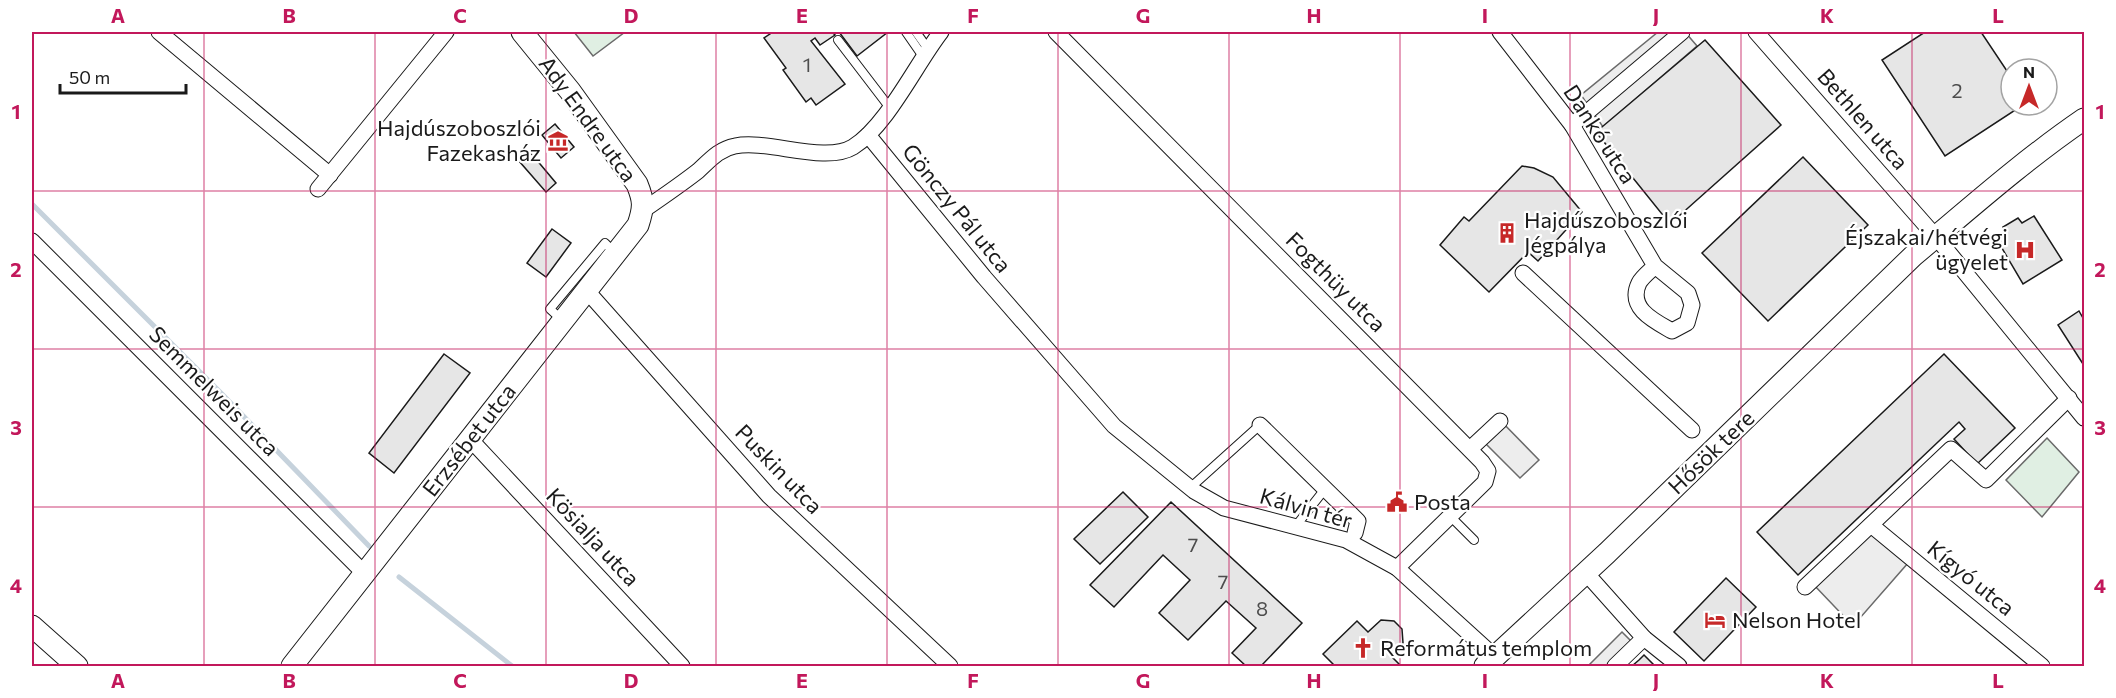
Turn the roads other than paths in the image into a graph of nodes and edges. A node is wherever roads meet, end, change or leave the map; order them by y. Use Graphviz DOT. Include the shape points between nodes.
graph roads {
  1 [pos="159,32"];
  2 [pos="446,32"];
  3 [pos="522,32"];
  4 [pos="906,32"];
  5 [pos="916,32"];
  6 [pos="941,32"];
  7 [pos="1056,32"];
  8 [pos="1500,32"];
  9 [pos="1682,32"];
  10 [pos="1755,32"];
  11 [pos="838,40"];
  12 [pos="926,54"];
  13 [pos="890,108"];
  14 [pos="2085,119"];
  15 [pos="1572,125"];
  16 [pos="868,135"];
  17 [pos="330,175"];
  18 [pos="318,189"];
  19 [pos="642,211"];
  20 [pos="1936,237"];
  21 [pos="32,241"];
  22 [pos="616,254"];
  23 [pos="1655,266"];
  24 [pos="1523,273"];
  25 [pos="587,291"];
  26 [pos="563,321"];
  27 [pos="2068,398"];
  28 [pos="2085,418"];
  29 [pos="1500,421"];
  30 [pos="1260,424"];
  31 [pos="1692,430"];
  32 [pos="470,439"];
  33 [pos="1468,447"];
  34 [pos="1190,488"];
  35 [pos="1325,489"];
  36 [pos="1450,516"];
  37 [pos="1871,525"];
  38 [pos="1295,527"];
  39 [pos="1355,533"];
  40 [pos="1474,540"];
  41 [pos="1396,568"];
  42 [pos="1586,573"];
  43 [pos="365,574"];
  44 [pos="1805,587"];
  45 [pos="32,626"];
  46 [pos="1644,638"];
  47 [pos="1490,662"];
  48 [pos="943,664"];
  49 [pos="77,666"];
  50 [pos="292,666"];
  51 [pos="682,666"];
  52 [pos="1615,666"];
  53 [pos="1678,666"];
  54 [pos="2042,666"];
  1 -- 17 [label="street"];
  2 -- 17 [label="street"];
  3 -- 19 [label="main road, Ady Endre utca" via="637,184 643,199"];
  4 -- 12 [label="lane"];
  5 -- 12 [label="lane"];
  6 -- 12 [label="street"];
  7 -- 33 [label="street, Fogthüy utca"];
  8 -- 15 [label="street, Dankó utca"];
  9 -- 15 [label="street"];
  10 -- 20 [label="street, Bethlen utca"];
  11 -- 13 [label="lane"];
  12 -- 13 [label="street"];
  13 -- 16 [label="street"];
  14 -- 20 [label="main road, Hősök tere"];
  15 -- 23 [label="street, Dankó utca"];
  16 -- 19 [label="street" via="850,149 833,153 743,144 728,147"];
  16 -- 34 [label="street, Gönczy Pál utca" via="984,277 1114,426"];
  17 -- 18 [label="street"];
  19 -- 22 [label="main road, Erzsébet utca" via="638,225"];
  20 -- 27 [label="street, Bethlen utca"];
  20 -- 42 [label="main road, Hősök tere"];
  21 -- 43 [label="street, Semmelweis utca"];
  22 -- 25 [label="main road, Erzsébet utca"];
  22 -- 26 [label="lane" via="605,243 550,309"];
  24 -- 31 [label="street"];
  25 -- 26 [label="main road, Erzsébet utca"];
  25 -- 48 [label="street, Puskin utca" via="769,496"];
  26 -- 32 [label="main road, Erzsébet utca"];
  27 -- 28 [label="street, Bethlen utca"];
  27 -- 37 [label="street" via="1986,480 1951,449"];
  29 -- 33 [label="street"];
  30 -- 34 [label="lane"];
  30 -- 35 [label="street"];
  32 -- 43 [label="main road, Erzsébet utca"];
  32 -- 51 [label="street, Kösialja utca"];
  33 -- 36 [label="street, Fogthüy utca" via="1488,471 1485,482"];
  34 -- 38 [label="street, Kálvin tér" via="1224,508"];
  35 -- 38 [label="lane"];
  35 -- 39 [label="street" via="1358,521"];
  36 -- 40 [label="lane"];
  36 -- 41 [label="street, Fogthüy utca"];
  37 -- 44 [label="street"];
  37 -- 54 [label="street, Kígyó utca"];
  38 -- 41 [label="street, Kálvin tér" via="1346,540"];
  41 -- 47 [label="street, Kálvin tér" via="1460,626"];
  42 -- 46 [label="street"];
  42 -- 47 [label="main road, Hősök tere"];
  43 -- 50 [label="main road, Erzsébet utca"];
  45 -- 49 [label="main road"];
  46 -- 52 [label="street"];
  46 -- 53 [label="street"];
}
